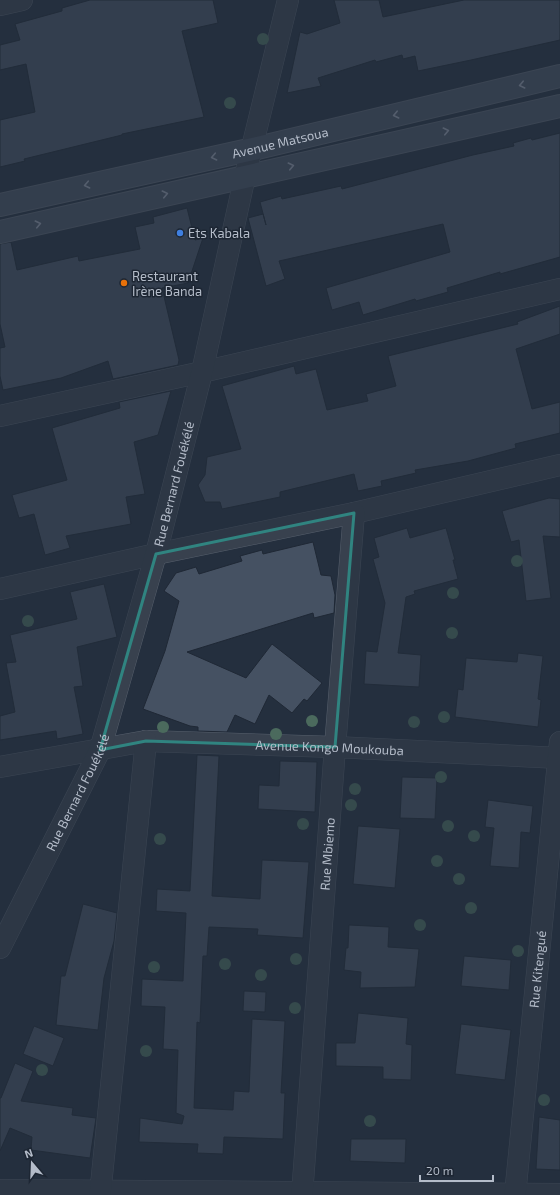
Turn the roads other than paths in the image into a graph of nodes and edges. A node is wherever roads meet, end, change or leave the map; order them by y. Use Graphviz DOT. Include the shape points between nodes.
graph roads {
  1 [pos="22,0"];
  2 [pos="288,0"];
  3 [pos="0,5"];
  4 [pos="560,76"];
  5 [pos="560,106"];
  6 [pos="253,149"];
  7 [pos="245,176"];
  8 [pos="0,205"];
  9 [pos="0,232"];
  10 [pos="560,289"];
  11 [pos="202,372"];
  12 [pos="0,416"];
  13 [pos="560,465"];
  14 [pos="354,513"];
  15 [pos="156,554"];
  16 [pos="0,589"];
  17 [pos="146,741"];
  18 [pos="335,747"];
  19 [pos="100,750"];
  20 [pos="559,753"];
  21 [pos="0,767"];
  22 [pos="2,941"];
  23 [pos="0,1190"];
  24 [pos="101,1193"];
  25 [pos="302,1194"];
  26 [pos="515,1194"];
  27 [pos="560,1194"];
  1 -- 3 [label="street"];
  2 -- 6 [label="street, Rue Bernard Fouékélé"];
  4 -- 6 [label="street, Avenue Matsoua, one-way"];
  7 -- 5 [label="street, Avenue Matsoua, one-way"];
  6 -- 7 [label="street, Rue Bernard Fouékélé"];
  6 -- 8 [label="street, Avenue Matsoua, one-way"];
  9 -- 7 [label="street, Avenue Matsoua, one-way"];
  7 -- 11 [label="street, Rue Bernard Fouékélé"];
  10 -- 11 [label="street"];
  11 -- 12 [label="street"];
  11 -- 15 [label="street, Rue Bernard Fouékélé"];
  13 -- 14 [label="street"];
  14 -- 15 [label="street"];
  14 -- 18 [label="street, Rue Mbiemo"];
  15 -- 16 [label="street"];
  15 -- 19 [label="street, Rue Bernard Fouékélé"];
  17 -- 18 [label="street, Avenue Kongo Moukouba"];
  17 -- 19 [label="street, Avenue Kongo Moukouba"];
  17 -- 24 [label="street"];
  18 -- 20 [label="street, Avenue Kongo Moukouba"];
  18 -- 25 [label="street, Rue Mbiemo"];
  19 -- 21 [label="street, Avenue Kongo Moukouba"];
  19 -- 22 [label="street, Rue Bernard Fouékélé"];
  20 -- 26 [label="street, Rue Kitengué"];
  23 -- 24 [label="street"];
  24 -- 25 [label="street"];
  25 -- 26 [label="street"];
  26 -- 27 [label="street"];
}
